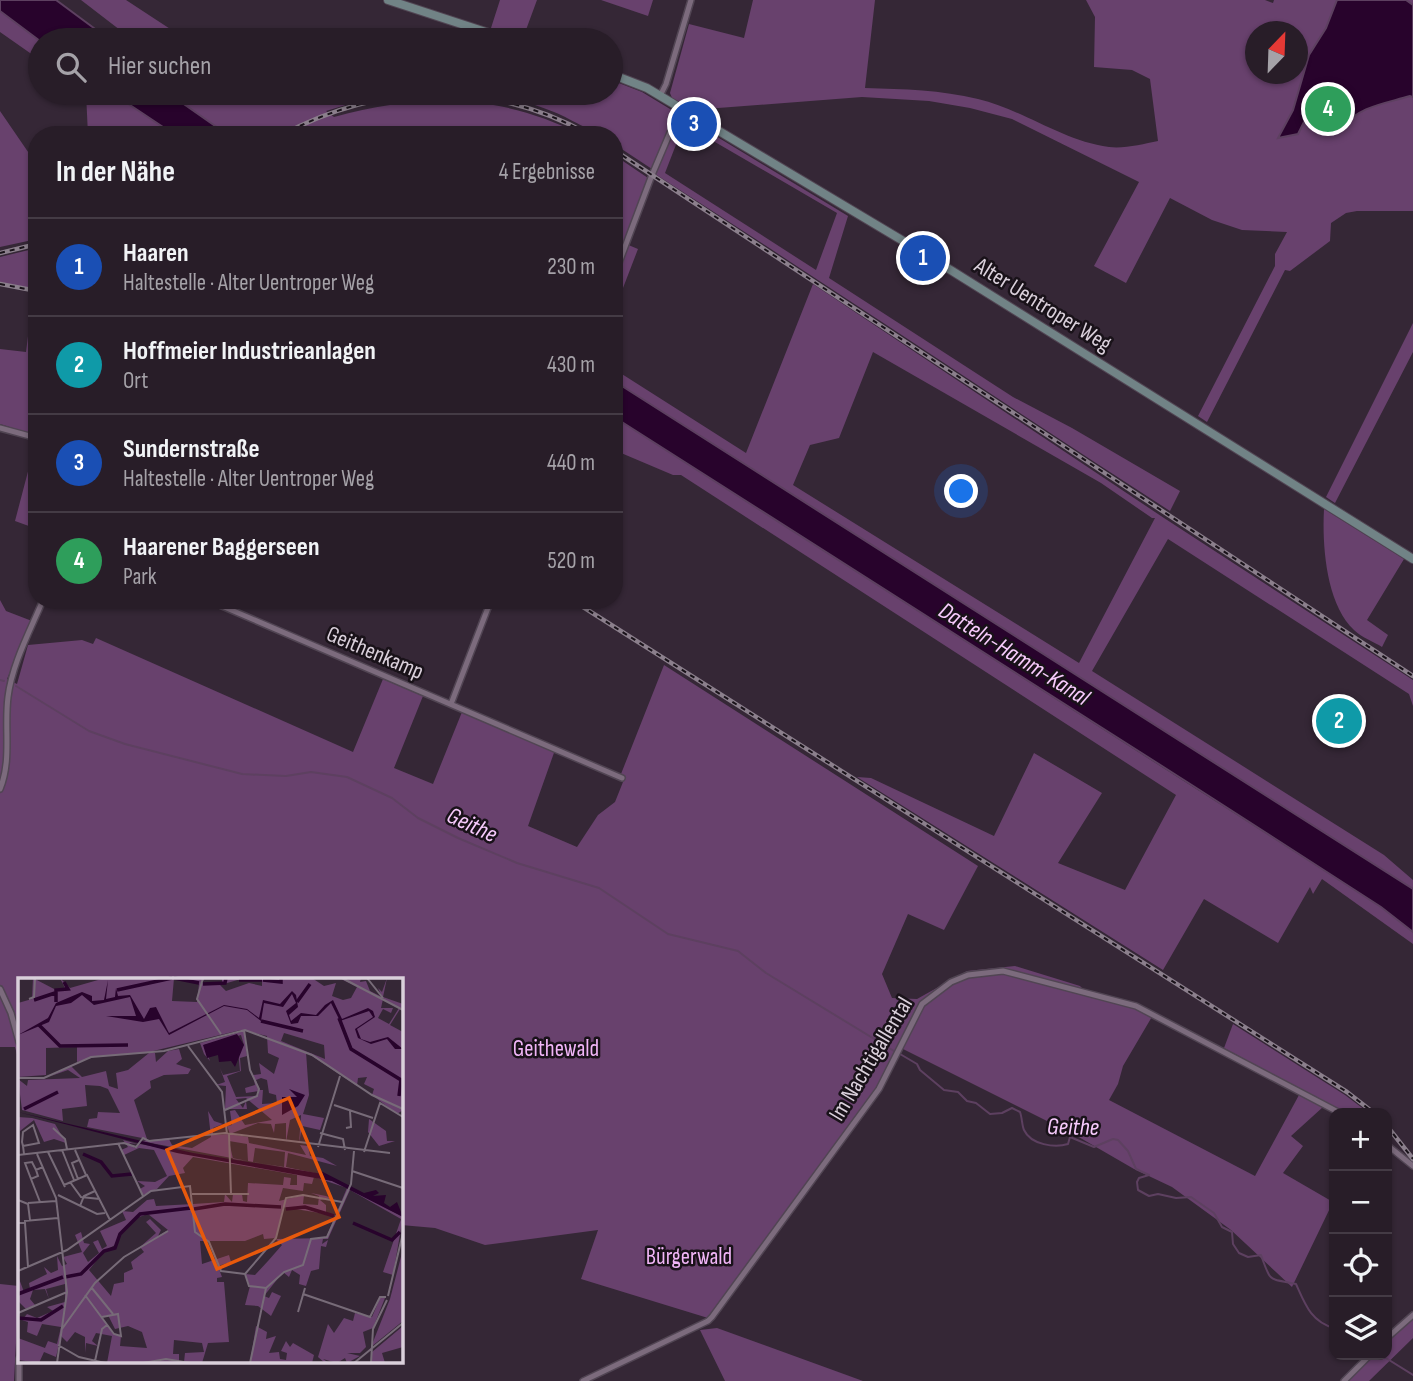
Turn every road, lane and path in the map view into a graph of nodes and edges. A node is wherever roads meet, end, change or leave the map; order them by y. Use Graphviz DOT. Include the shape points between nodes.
graph roads {
  1 [pos="388,0"];
  2 [pos="691,0"];
  3 [pos="473,28"];
  4 [pos="623,78"];
  5 [pos="660,96"];
  6 [pos="680,109"];
  7 [pos="623,252"];
  8 [pos="0,428"];
  9 [pos="28,436"];
  10 [pos="1413,559"];
  11 [pos="39,609"];
  12 [pos="229,609"];
  13 [pos="488,609"];
  14 [pos="451,704"];
  15 [pos="622,778"];
  16 [pos="0,789"];
  17 [pos="0,989"];
  18 [pos="18,1038"];
  19 [pos="1330,1108"];
  20 [pos="1392,1149"];
  21 [pos="1413,1166"];
  22 [pos="1413,1315"];
  23 [pos="1392,1334"];
  24 [pos="1365,1360"];
  25 [pos="583,1381"];
  26 [pos="1344,1381"];
  1 -- 3 [label="street"];
  2 -- 5 [label="street"];
  4 -- 5 [label="street, Alter Uentroper Weg"];
  5 -- 6 [label="street, Alter Uentroper Weg"];
  6 -- 7 [label="street"];
  6 -- 10 [label="street, Alter Uentroper Weg" via="925,254"];
  8 -- 9 [label="street"];
  11 -- 16 [label="street" via="9,686"];
  12 -- 14 [label="street, Geithenkamp"];
  13 -- 14 [label="street"];
  14 -- 15 [label="street, Geithenkamp"];
  17 -- 18 [label="street"];
  19 -- 25 [label="street, Im Nachtigallental" via="1136,1006 1003,971 968,975 922,1004 878,1089 712,1317"];
  20 -- 21 [label="street"];
  22 -- 23 [label="street"];
  24 -- 26 [label="street"];
}
